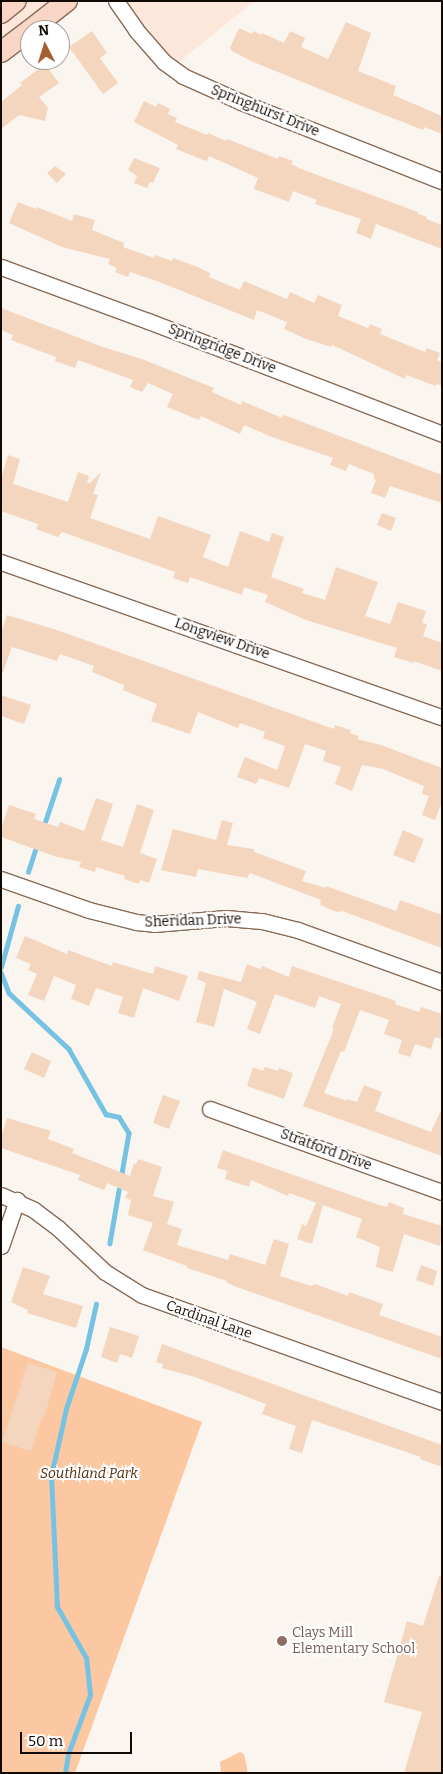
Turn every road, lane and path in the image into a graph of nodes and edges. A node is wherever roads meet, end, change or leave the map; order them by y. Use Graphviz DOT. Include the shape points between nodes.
graph roads {
  1 [pos="16,1"];
  2 [pos="67,1"];
  3 [pos="116,1"];
  4 [pos="1,13"];
  5 [pos="43,20"];
  6 [pos="20,38"];
  7 [pos="1,52"];
  8 [pos="442,180"];
  9 [pos="1,267"];
  10 [pos="442,434"];
  11 [pos="1,562"];
  12 [pos="442,717"];
  13 [pos="1,879"];
  14 [pos="442,982"];
  15 [pos="210,1109"];
  16 [pos="442,1192"];
  17 [pos="1,1195"];
  18 [pos="17,1200"];
  19 [pos="1,1246"];
  20 [pos="442,1402"];
  1 -- 4 [label="main road"];
  2 -- 5 [label="main road"];
  3 -- 8 [label="street, Springhurst Drive" via="164,62 183,76 241,102"];
  6 -- 7 [label="main road"];
  9 -- 10 [label="street, Springridge Drive"];
  11 -- 12 [label="street, Longview Drive"];
  13 -- 14 [label="street, Sheridan Drive" via="89,910 136,922 154,924 226,918 262,921 298,930"];
  15 -- 16 [label="street, Stratford Drive"];
  17 -- 18 [label="street, Cardinal Lane"];
  18 -- 19 [label="street"];
  18 -- 20 [label="street, Cardinal Lane" via="58,1228 104,1272 142,1295"];
}
